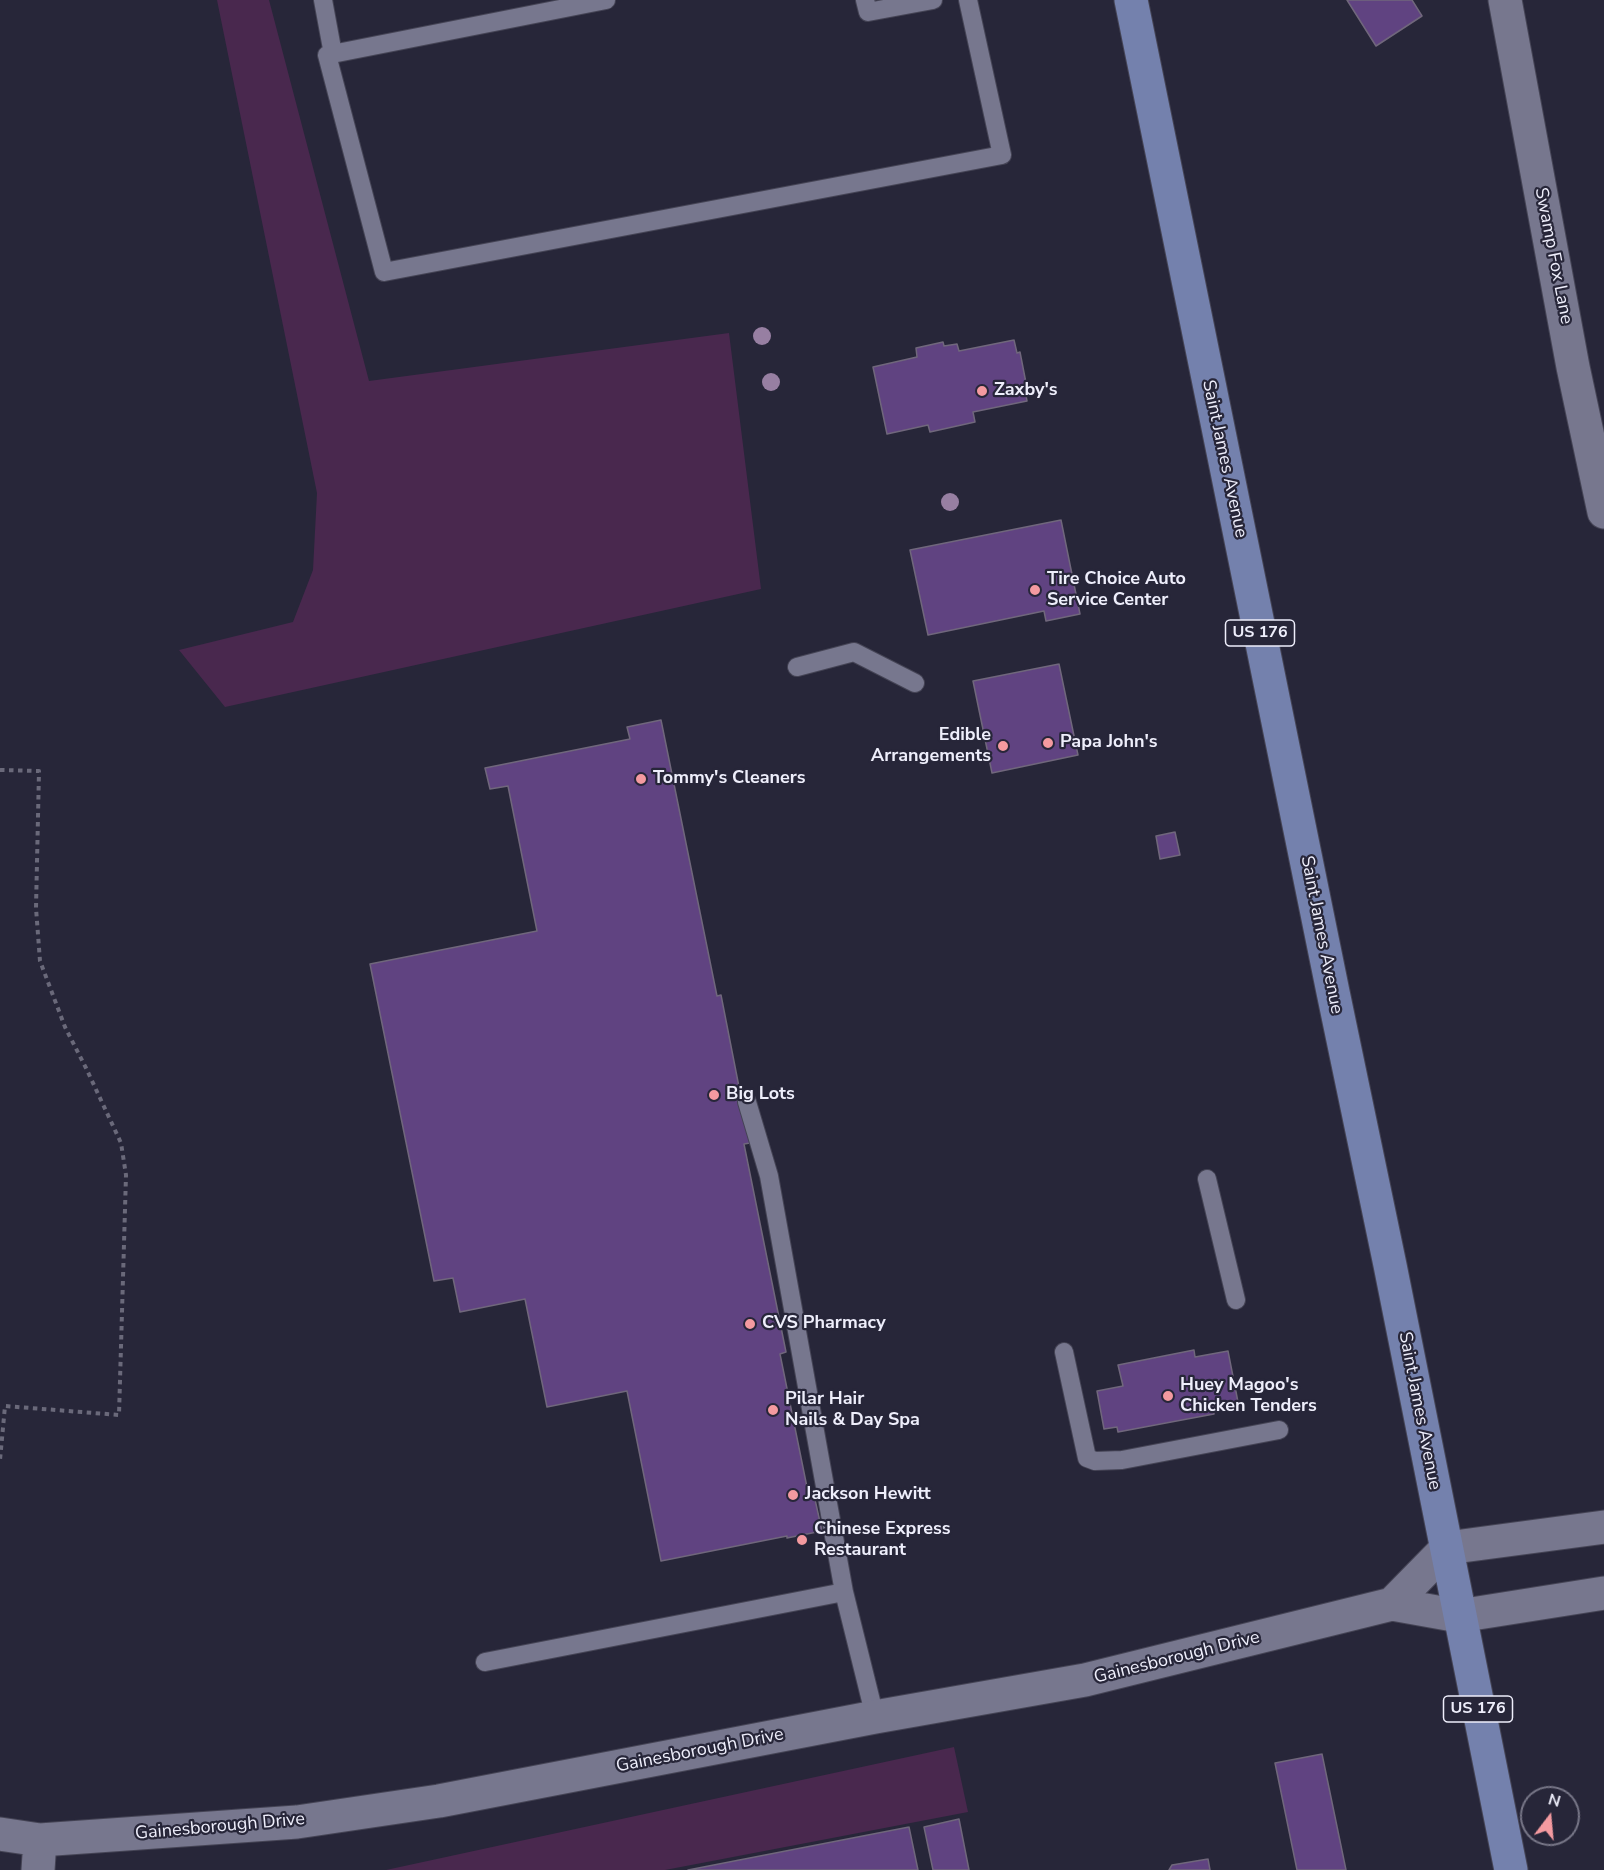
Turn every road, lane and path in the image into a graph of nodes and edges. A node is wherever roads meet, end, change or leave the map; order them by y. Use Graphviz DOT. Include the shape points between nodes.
graph roads {
  1 [pos="323,0"];
  2 [pos="606,0"];
  3 [pos="865,0"];
  4 [pos="933,0"];
  5 [pos="968,0"];
  6 [pos="1131,0"];
  7 [pos="1505,0"];
  8 [pos="333,54"];
  9 [pos="1604,512"];
  10 [pos="797,667"];
  11 [pos="915,683"];
  12 [pos="0,770"];
  13 [pos="747,1102"];
  14 [pos="1207,1179"];
  15 [pos="1236,1300"];
  16 [pos="1064,1352"];
  17 [pos="1279,1430"];
  18 [pos="0,1460"];
  19 [pos="1604,1527"];
  20 [pos="1447,1548"];
  21 [pos="844,1592"];
  22 [pos="1604,1593"];
  23 [pos="1392,1604"];
  24 [pos="1459,1616"];
  25 [pos="485,1662"];
  26 [pos="875,1717"];
  27 [pos="0,1834"];
  28 [pos="39,1855"];
  29 [pos="1510,1870"];
  1 -- 8 [label="lane"];
  2 -- 8 [label="lane"];
  3 -- 4 [label="lane" via="868,12"];
  5 -- 8 [label="lane" via="1002,155 384,272 327,55"];
  6 -- 20 [label="main road, Saint James Avenue / US 176"];
  7 -- 9 [label="street, Swamp Fox Lane"];
  10 -- 11 [label="lane" via="854,652"];
  12 -- 18 [label="path" via="39,771 36,908 40,961 64,1027 121,1143 126,1175 119,1415 5,1406"];
  13 -- 21 [label="lane" via="769,1176"];
  14 -- 15 [label="lane"];
  16 -- 17 [label="lane" via="1087,1458 1095,1461 1122,1460"];
  19 -- 20 [label="street"];
  20 -- 23 [label="street"];
  20 -- 24 [label="main road, Saint James Avenue / US 176"];
  21 -- 25 [label="lane"];
  21 -- 26 [label="lane"];
  22 -- 24 [label="street, Gainesborough Drive"];
  23 -- 24 [label="street, Gainesborough Drive"];
  23 -- 26 [label="street, Gainesborough Drive" via="1085,1680"];
  24 -- 29 [label="main road, Saint James Avenue / US 176"];
  26 -- 28 [label="street, Gainesborough Drive" via="428,1803"];
  27 -- 28 [label="street, Gainesborough Drive"];
}
